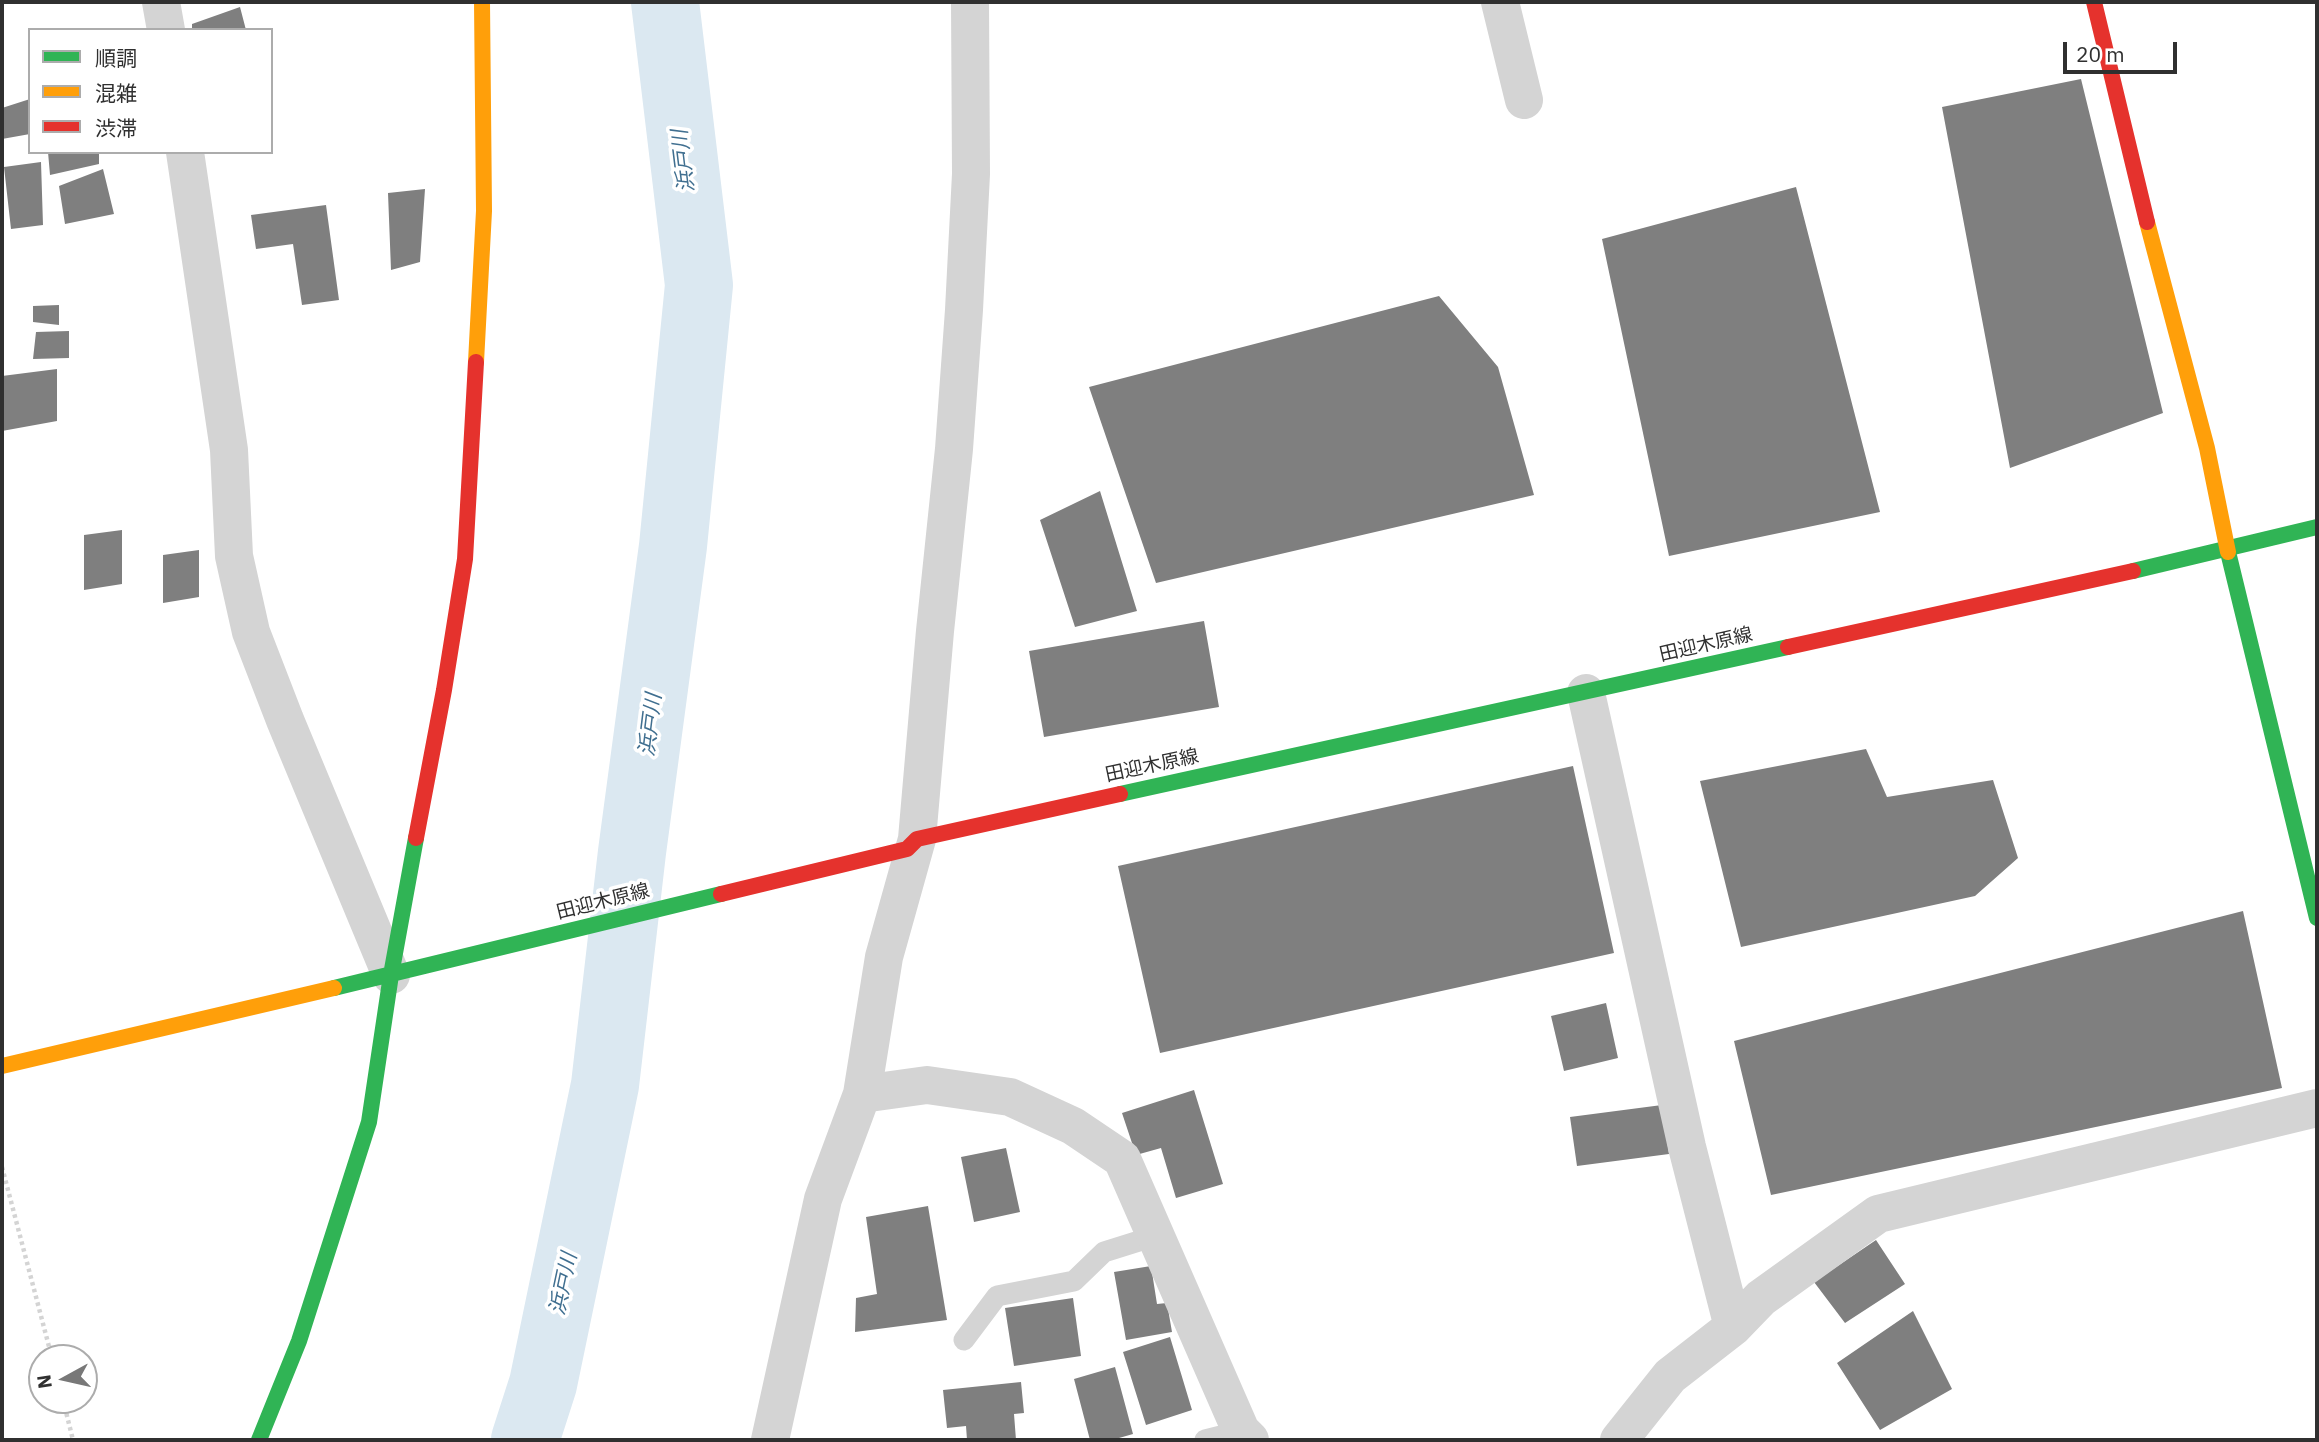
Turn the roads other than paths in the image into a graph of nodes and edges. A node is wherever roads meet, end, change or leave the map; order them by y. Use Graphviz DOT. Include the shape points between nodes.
graph roads {
  1 [pos="161,2"];
  2 [pos="482,2"];
  3 [pos="970,2"];
  4 [pos="1500,2"];
  5 [pos="2094,2"];
  6 [pos="166,28"];
  7 [pos="1524,100"];
  8 [pos="185,154"];
  9 [pos="2317,527"];
  10 [pos="2227,550"];
  11 [pos="1586,693"];
  12 [pos="912,844"];
  13 [pos="2317,918"];
  14 [pos="391,975"];
  15 [pos="2,1066"];
  16 [pos="862,1094"];
  17 [pos="2317,1108"];
  18 [pos="1155,1236"];
  19 [pos="1733,1327"];
  20 [pos="964,1340"];
  21 [pos="1245,1435"];
  22 [pos="259,1440"];
  23 [pos="771,1440"];
  24 [pos="1205,1440"];
  25 [pos="1619,1440"];
  1 -- 6 [label="street"];
  2 -- 14 [label="street" via="484,211 465,559"];
  3 -- 12 [label="street" via="971,174 964,310 954,449"];
  4 -- 7 [label="street"];
  5 -- 10 [label="street" via="2207,448"];
  8 -- 14 [label="street" via="229,450 234,556 251,632"];
  9 -- 10 [label="street, 田迎木原線"];
  10 -- 11 [label="street, 田迎木原線"];
  10 -- 13 [label="street"];
  11 -- 12 [label="street, 田迎木原線"];
  11 -- 19 [label="street" via="1687,1147"];
  12 -- 14 [label="street, 田迎木原線"];
  12 -- 16 [label="street" via="884,957"];
  14 -- 15 [label="street, 田迎木原線"];
  14 -- 22 [label="street" via="369,1122 299,1341"];
  16 -- 18 [label="street" via="927,1084 1010,1097 1073,1126 1122,1159"];
  16 -- 23 [label="street" via="823,1199"];
  17 -- 19 [label="street" via="1878,1214 1761,1298"];
  18 -- 20 [label="lane" via="1104,1252 1074,1281 997,1296"];
  18 -- 21 [label="street"];
  19 -- 25 [label="street" via="1670,1376"];
  21 -- 24 [label="lane"];
}
